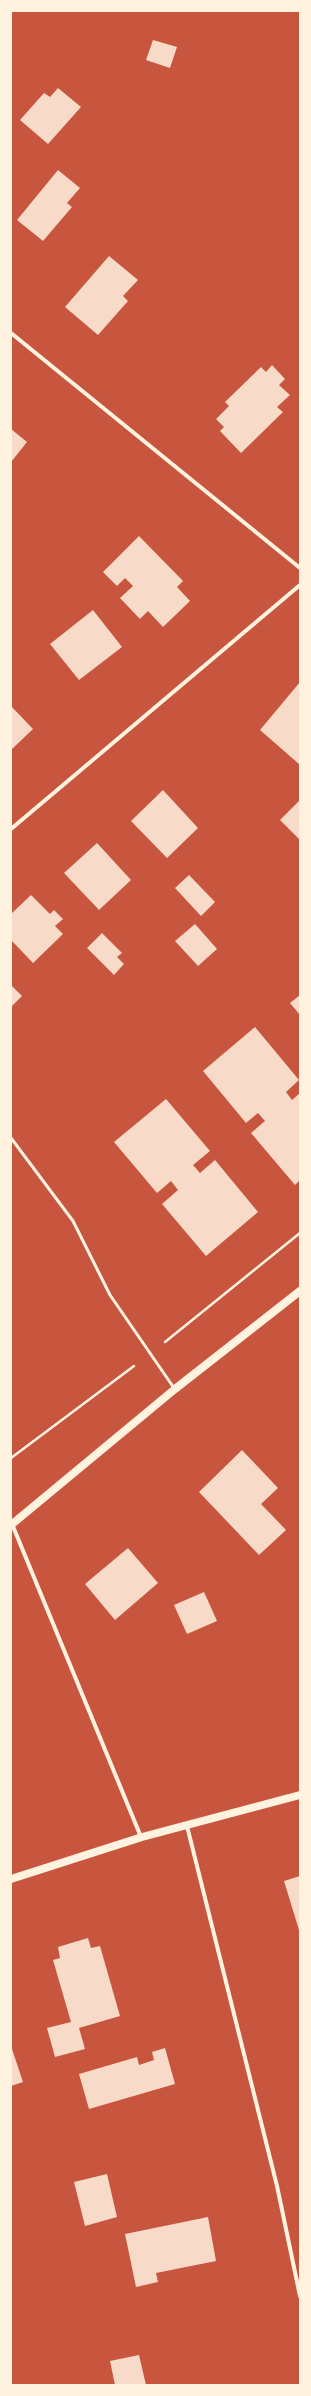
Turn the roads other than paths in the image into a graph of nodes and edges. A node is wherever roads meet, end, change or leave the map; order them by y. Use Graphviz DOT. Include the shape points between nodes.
graph roads {
  1 [pos="11,333"];
  2 [pos="300,568"];
  3 [pos="300,586"];
  4 [pos="11,829"];
  5 [pos="11,1138"];
  6 [pos="300,1291"];
  7 [pos="175,1389"];
  8 [pos="12,1525"];
  9 [pos="300,1795"];
  10 [pos="187,1826"];
  11 [pos="142,1837"];
  12 [pos="11,1879"];
  13 [pos="300,2296"];
  1 -- 2 [label="street"];
  3 -- 4 [label="street"];
  5 -- 7 [label="lane" via="74,1221 110,1295"];
  6 -- 7 [label="main road"];
  7 -- 8 [label="main road"];
  8 -- 11 [label="street"];
  9 -- 10 [label="main road"];
  10 -- 11 [label="main road"];
  10 -- 13 [label="street" via="277,2186"];
  11 -- 12 [label="main road"];
}
